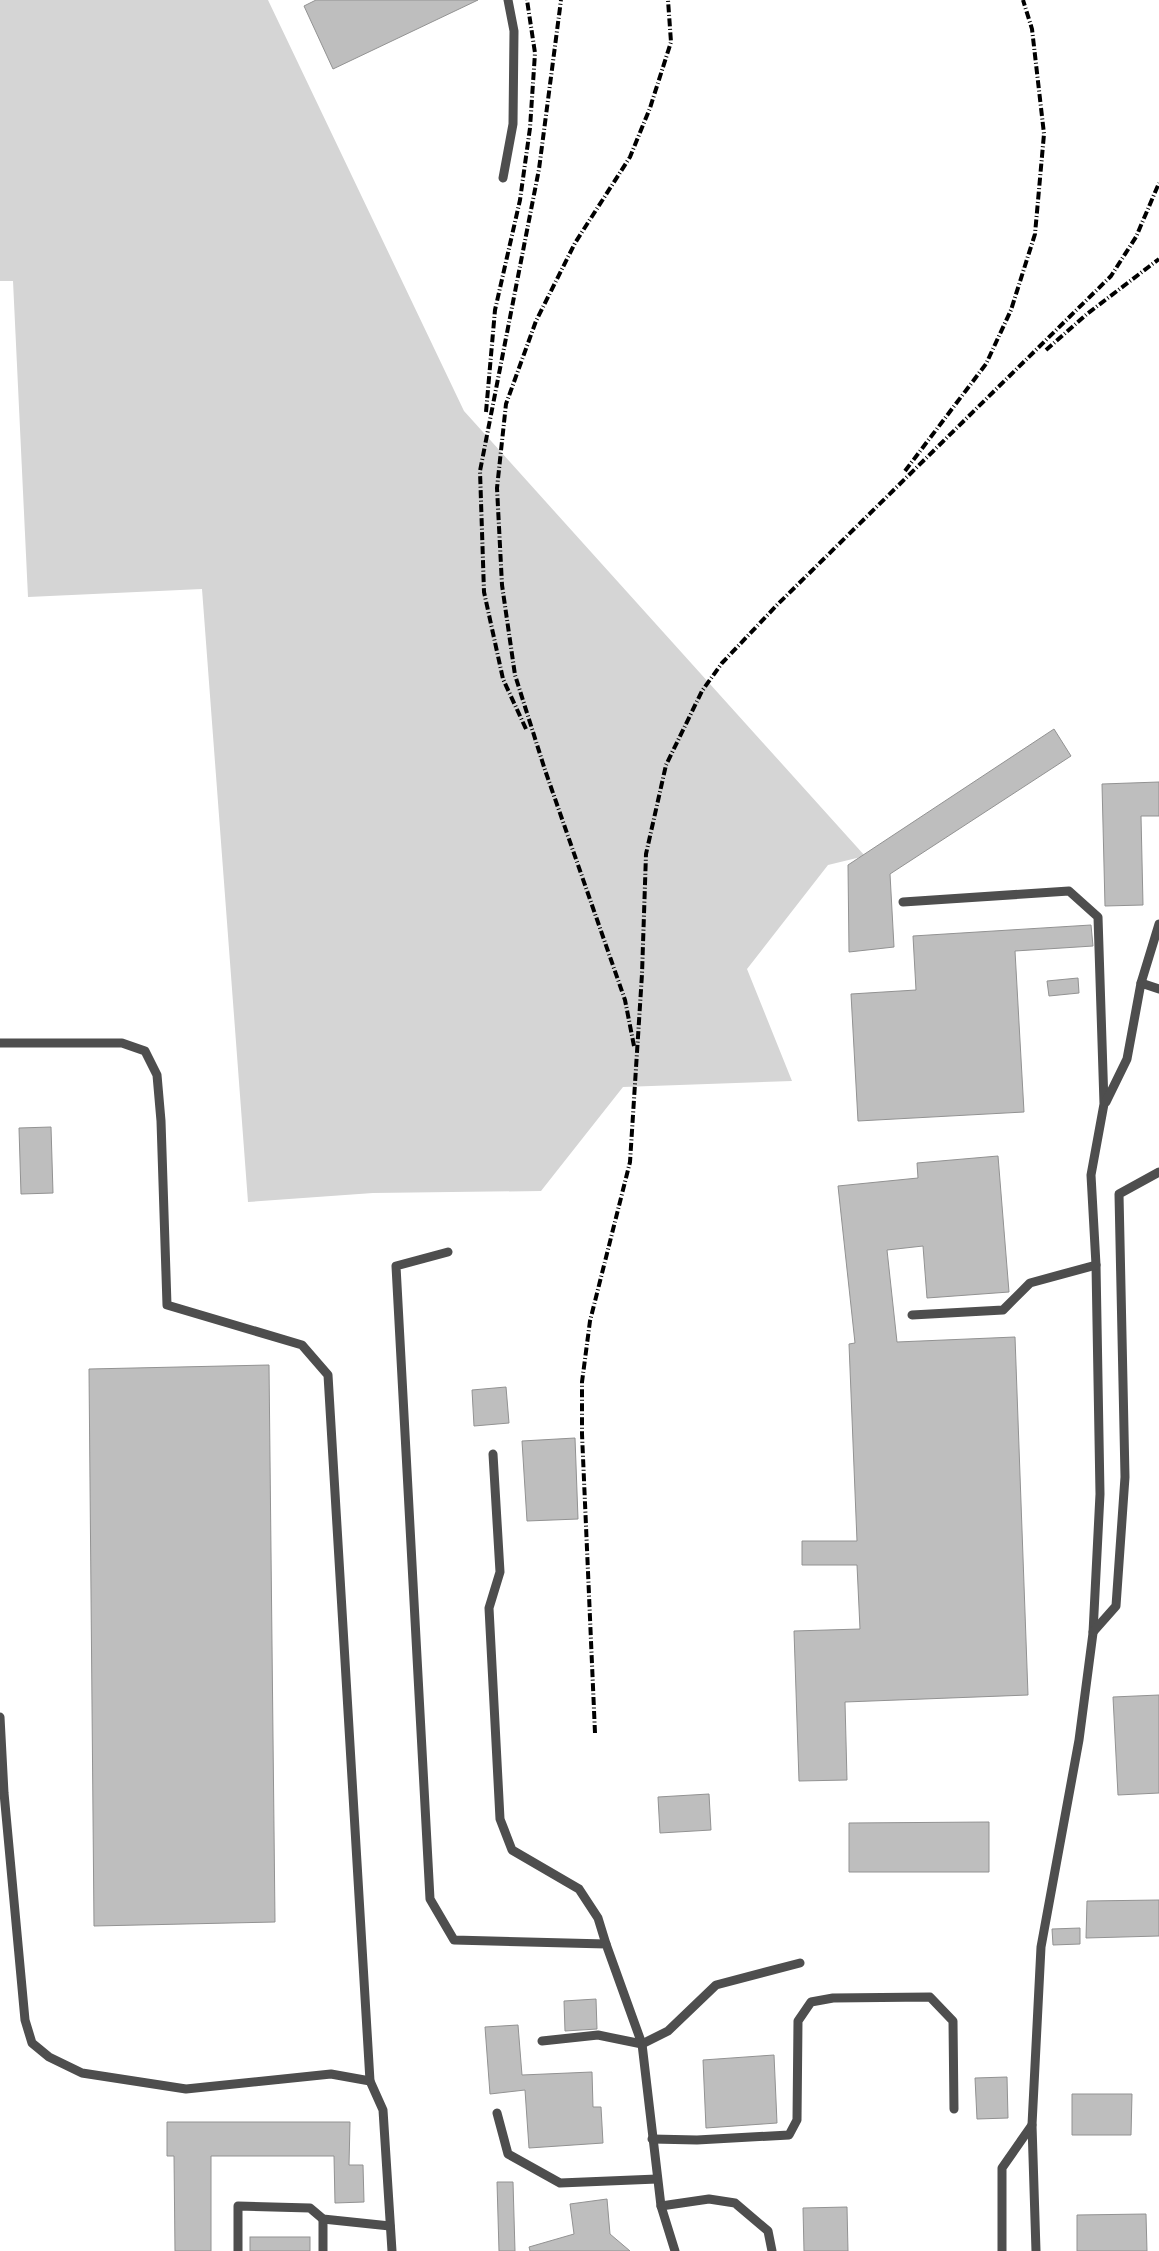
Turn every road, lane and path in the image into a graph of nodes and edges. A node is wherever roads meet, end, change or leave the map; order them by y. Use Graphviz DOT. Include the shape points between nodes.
graph roads {
  1 [pos="508,0"];
  2 [pos="503,178"];
  3 [pos="903,902"];
  4 [pos="1159,924"];
  5 [pos="1141,983"];
  6 [pos="1159,989"];
  7 [pos="0,1044"];
  8 [pos="1104,1104"];
  9 [pos="1159,1172"];
  10 [pos="448,1252"];
  11 [pos="1096,1265"];
  12 [pos="912,1314"];
  13 [pos="493,1454"];
  14 [pos="1093,1632"];
  15 [pos="0,1717"];
  16 [pos="606,1944"];
  17 [pos="800,1964"];
  18 [pos="542,2041"];
  19 [pos="642,2044"];
  20 [pos="370,2081"];
  21 [pos="954,2109"];
  22 [pos="496,2113"];
  23 [pos="1032,2125"];
  24 [pos="652,2139"];
  25 [pos="657,2179"];
  26 [pos="661,2206"];
  27 [pos="323,2219"];
  28 [pos="390,2226"];
  29 [pos="238,2251"];
  30 [pos="324,2251"];
  31 [pos="392,2251"];
  32 [pos="674,2251"];
  33 [pos="772,2251"];
  34 [pos="1002,2251"];
  35 [pos="1036,2251"];
  1 -- 2 [label="lane" via="514,31 513,124"];
  3 -- 8 [label="lane" via="1070,891 1098,917"];
  4 -- 5 [label="lane"];
  5 -- 6 [label="lane"];
  5 -- 8 [label="lane" via="1126,1059"];
  7 -- 20 [label="lane" via="122,1043 145,1051 157,1075 162,1121 167,1306 302,1345 328,1375"];
  8 -- 11 [label="lane" via="1091,1175"];
  9 -- 14 [label="lane" via="1119,1194 1125,1477 1116,1606"];
  10 -- 16 [label="lane" via="396,1266 430,1899 454,1940"];
  11 -- 12 [label="lane" via="1030,1283 1003,1310"];
  11 -- 14 [label="lane" via="1100,1494"];
  13 -- 16 [label="lane" via="500,1572 489,1608 500,1819 512,1850 578,1890 598,1918"];
  14 -- 23 [label="lane" via="1079,1740 1041,1947"];
  15 -- 20 [label="lane" via="25,2020 32,2043 49,2057 82,2073 186,2089 331,2074"];
  16 -- 19 [label="lane"];
  17 -- 19 [label="lane" via="716,1984 668,2031"];
  18 -- 19 [label="lane" via="598,2035"];
  19 -- 24 [label="lane"];
  20 -- 28 [label="lane" via="383,2110"];
  21 -- 24 [label="lane" via="953,2021 930,1997 833,1998 811,2002 798,2021 797,2120 789,2135"];
  22 -- 25 [label="lane" via="508,2154 560,2183"];
  23 -- 34 [label="lane" via="1002,2168"];
  23 -- 35 [label="lane"];
  24 -- 25 [label="lane"];
  25 -- 26 [label="lane"];
  26 -- 32 [label="lane"];
  26 -- 33 [label="lane" via="709,2199 735,2203 768,2231"];
  27 -- 28 [label="lane"];
  27 -- 29 [label="lane" via="310,2208 238,2206"];
  27 -- 30 [label="lane"];
  28 -- 31 [label="lane"];
}
